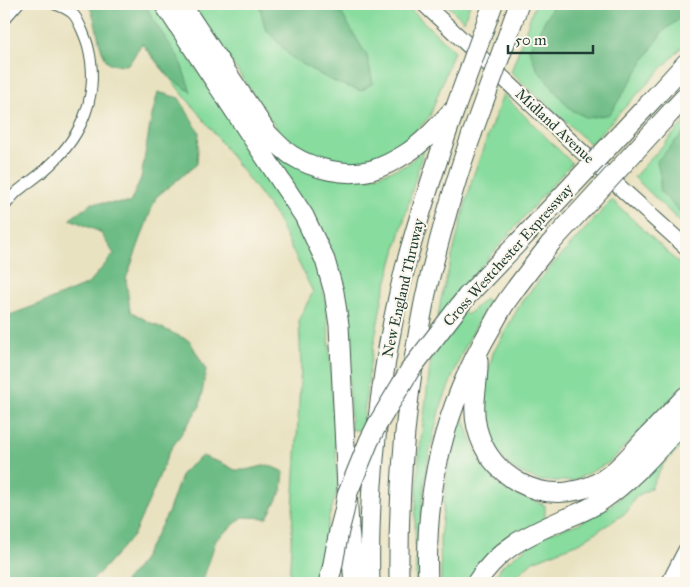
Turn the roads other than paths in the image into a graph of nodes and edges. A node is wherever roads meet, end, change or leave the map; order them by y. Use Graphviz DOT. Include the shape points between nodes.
graph roads {
  1 [pos="18,4"];
  2 [pos="54,4"];
  3 [pos="164,4"];
  4 [pos="181,4"];
  5 [pos="424,4"];
  6 [pos="493,4"];
  7 [pos="519,4"];
  8 [pos="4,20"];
  9 [pos="686,63"];
  10 [pos="686,96"];
  11 [pos="455,109"];
  12 [pos="4,207"];
  13 [pos="686,247"];
  14 [pos="478,351"];
  15 [pos="686,396"];
  16 [pos="686,419"];
  17 [pos="686,550"];
  18 [pos="330,576"];
  19 [pos="354,583"];
  20 [pos="370,583"];
  21 [pos="399,583"];
  22 [pos="428,583"];
  23 [pos="476,583"];
  24 [pos="669,583"];
  1 -- 8 [label="street"];
  2 -- 12 [label="street" via="74,14 87,40 93,80 89,103 67,148"];
  3 -- 19 [label="highway" via="304,216 325,260 339,325"];
  4 -- 11 [label="highway" via="268,134 303,162 342,172 385,166 420,144"];
  5 -- 13 [label="street, Midland Avenue"];
  6 -- 11 [label="highway, New England Thruway, bridge"];
  7 -- 21 [label="highway, New England Thruway, bridge" via="458,176 423,306 408,398 399,520"];
  9 -- 18 [label="highway, Cross Westchester Expressway, bridge" via="467,296 410,370 373,433 347,495"];
  10 -- 14 [label="highway, Cross Westchester Expressway, bridge" via="550,244 510,296"];
  11 -- 20 [label="highway, New England Thruway" via="416,227 387,350 375,441"];
  14 -- 15 [label="highway" via="474,416 480,439 503,472 540,491 575,491 599,482 623,463"];
  14 -- 22 [label="highway, Cross Westchester Expressway" via="446,428 436,468 428,528"];
  16 -- 23 [label="highway" via="638,471 612,493 587,509 521,539 499,556"];
  17 -- 24 [label="street"];
}
